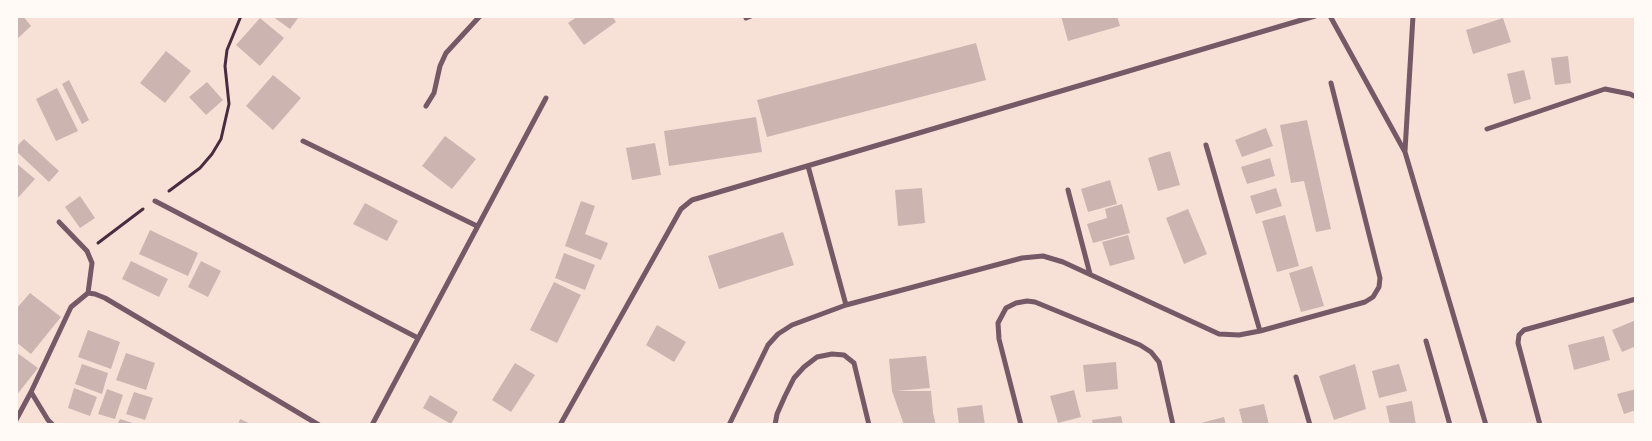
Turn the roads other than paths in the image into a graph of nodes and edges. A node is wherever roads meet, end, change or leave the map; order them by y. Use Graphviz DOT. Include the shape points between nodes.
graph roads {
  1 [pos="480,16"];
  2 [pos="1315,16"];
  3 [pos="1330,16"];
  4 [pos="1413,16"];
  5 [pos="1331,83"];
  6 [pos="1636,97"];
  7 [pos="546,98"];
  8 [pos="426,106"];
  9 [pos="1487,129"];
  10 [pos="303,141"];
  11 [pos="1206,145"];
  12 [pos="1405,152"];
  13 [pos="808,166"];
  14 [pos="1068,190"];
  15 [pos="155,201"];
  16 [pos="58,222"];
  17 [pos="477,226"];
  18 [pos="1090,274"];
  19 [pos="88,294"];
  20 [pos="1636,299"];
  21 [pos="846,304"];
  22 [pos="1260,330"];
  23 [pos="418,338"];
  24 [pos="1426,341"];
  25 [pos="1296,377"];
  26 [pos="31,392"];
  27 [pos="16,420"];
  28 [pos="53,425"];
  29 [pos="319,425"];
  30 [pos="372,425"];
  31 [pos="560,425"];
  32 [pos="729,425"];
  33 [pos="775,425"];
  34 [pos="868,425"];
  35 [pos="1021,425"];
  36 [pos="1173,425"];
  37 [pos="1310,425"];
  38 [pos="1450,425"];
  39 [pos="1486,425"];
  40 [pos="1540,425"];
  1 -- 8 [label="street" via="446,53 434,93"];
  2 -- 13 [label="street"];
  3 -- 12 [label="street"];
  4 -- 12 [label="street"];
  5 -- 22 [label="street" via="1380,278 1379,287 1365,302"];
  6 -- 9 [label="street" via="1605,89"];
  7 -- 17 [label="street"];
  10 -- 17 [label="street"];
  11 -- 22 [label="street"];
  12 -- 39 [label="street"];
  13 -- 21 [label="street"];
  13 -- 31 [label="street" via="692,200 681,209"];
  14 -- 18 [label="street"];
  15 -- 23 [label="street"];
  16 -- 19 [label="street" via="87,251 92,264"];
  17 -- 23 [label="street"];
  18 -- 21 [label="street" via="1043,256 1022,258"];
  18 -- 22 [label="street" via="1219,334 1239,335"];
  19 -- 26 [label="street" via="71,307"];
  19 -- 29 [label="street" via="105,298"];
  20 -- 40 [label="street" via="1524,330 1519,335 1518,343"];
  21 -- 32 [label="street" via="792,325 778,334 768,345"];
  23 -- 30 [label="street"];
  24 -- 38 [label="street"];
  25 -- 37 [label="street"];
  26 -- 27 [label="street"];
  26 -- 28 [label="street"];
  33 -- 34 [label="street" via="794,378 817,358 832,354 844,355 854,363"];
  35 -- 36 [label="street" via="999,339 998,322 1006,308 1027,301 1151,352 1159,362"];
}
